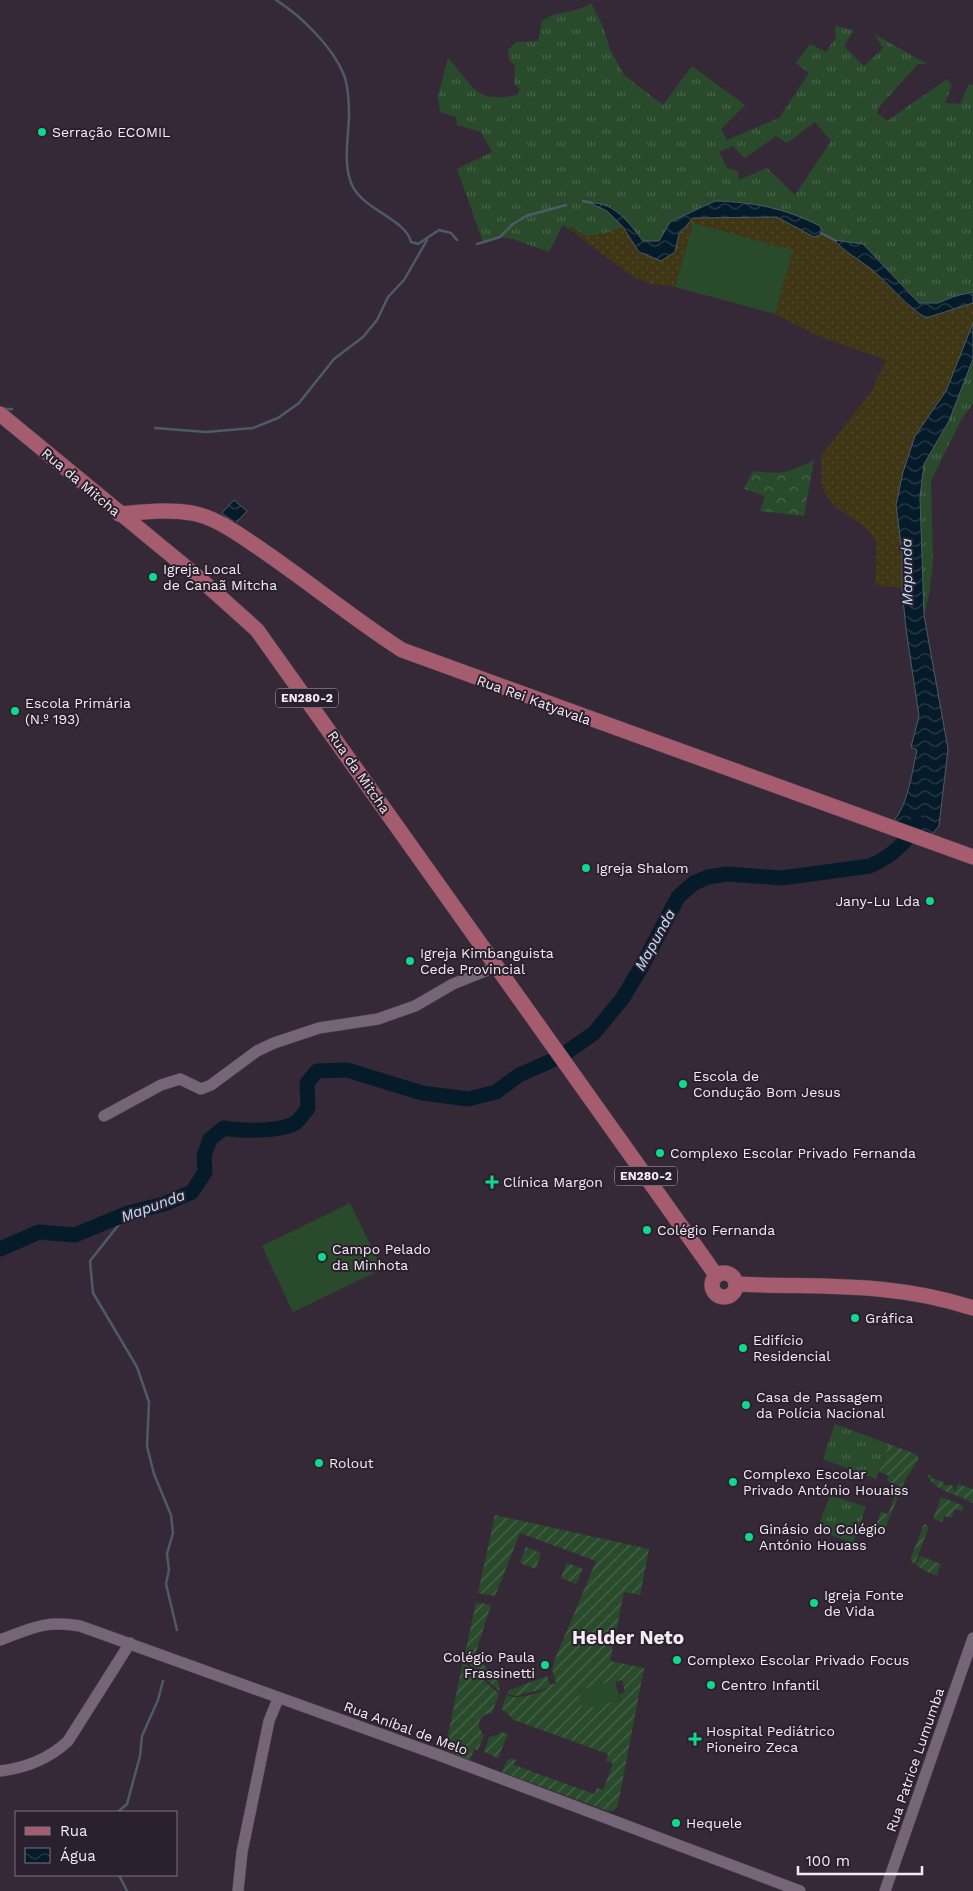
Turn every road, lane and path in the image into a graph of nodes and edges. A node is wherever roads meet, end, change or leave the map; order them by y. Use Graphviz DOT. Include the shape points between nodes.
graph roads {
  1 [pos="0,414"];
  2 [pos="119,514"];
  3 [pos="973,857"];
  4 [pos="498,966"];
  5 [pos="104,1116"];
  6 [pos="973,1308"];
  7 [pos="973,1638"];
  8 [pos="0,1640"];
  9 [pos="130,1643"];
  10 [pos="278,1699"];
  11 [pos="0,1771"];
  12 [pos="238,1891"];
  13 [pos="800,1891"];
  14 [pos="885,1891"];
  1 -- 2 [label="main road, Rua da Mitcha / EN280-2"];
  2 -- 3 [label="main road, Rua Rei Katyavala" via="172,511 214,520 293,571 359,622 402,650"];
  2 -- 4 [label="main road, Rua da Mitcha / EN280-2" via="257,630"];
  4 -- 5 [label="street" via="453,984 415,1006 378,1019 319,1028 274,1043 202,1089 180,1079 161,1085"];
  4 -- 6 [label="main road, Rua da Mitcha / EN280-2" via="716,1275 729,1274 736,1284 919,1292"];
  7 -- 14 [label="street, Rua Patrice Lumumba"];
  8 -- 9 [label="street, Rua Aníbal de Melo" via="39,1625 58,1622"];
  9 -- 10 [label="street, Rua Aníbal de Melo"];
  9 -- 11 [label="street" via="68,1741 55,1753 35,1763"];
  10 -- 12 [label="street" via="269,1721 242,1852"];
  10 -- 13 [label="street, Rua Aníbal de Melo" via="445,1757"];
}
